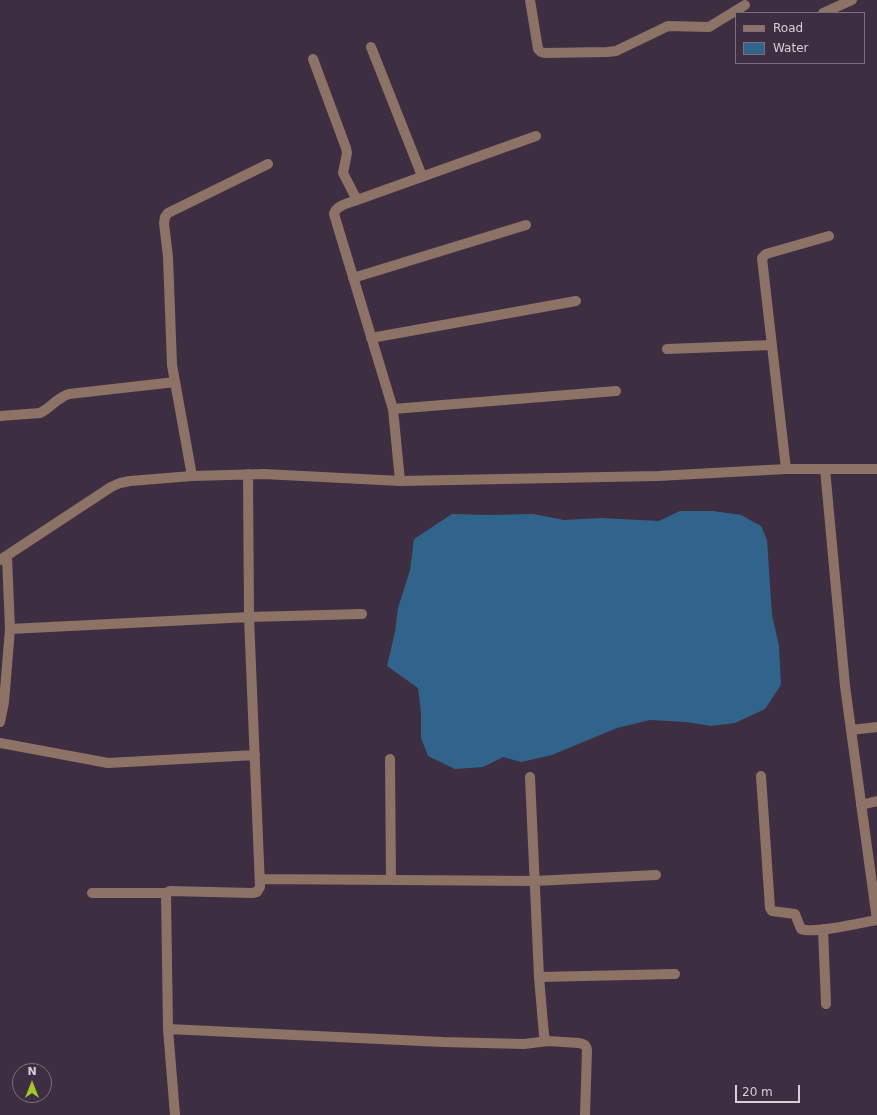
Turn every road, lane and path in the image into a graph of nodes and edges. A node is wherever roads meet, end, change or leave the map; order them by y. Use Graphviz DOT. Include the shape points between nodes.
graph roads {
  1 [pos="530,0"];
  2 [pos="852,0"];
  3 [pos="746,6"];
  4 [pos="735,12"];
  5 [pos="735,12"];
  6 [pos="825,12"];
  7 [pos="371,47"];
  8 [pos="313,60"];
  9 [pos="536,136"];
  10 [pos="268,164"];
  11 [pos="422,176"];
  12 [pos="357,200"];
  13 [pos="526,225"];
  14 [pos="829,236"];
  15 [pos="353,278"];
  16 [pos="576,301"];
  17 [pos="370,338"];
  18 [pos="772,345"];
  19 [pos="667,349"];
  20 [pos="175,382"];
  21 [pos="616,391"];
  22 [pos="393,409"];
  23 [pos="0,416"];
  24 [pos="786,469"];
  25 [pos="825,469"];
  26 [pos="877,469"];
  27 [pos="248,474"];
  28 [pos="192,476"];
  29 [pos="400,481"];
  30 [pos="3,559"];
  31 [pos="362,614"];
  32 [pos="249,617"];
  33 [pos="10,629"];
  34 [pos="2,702"];
  35 [pos="0,722"];
  36 [pos="877,726"];
  37 [pos="851,730"];
  38 [pos="0,743"];
  39 [pos="255,755"];
  40 [pos="390,759"];
  41 [pos="762,776"];
  42 [pos="530,777"];
  43 [pos="877,802"];
  44 [pos="861,805"];
  45 [pos="656,875"];
  46 [pos="261,879"];
  47 [pos="391,880"];
  48 [pos="535,881"];
  49 [pos="875,888"];
  50 [pos="92,893"];
  51 [pos="166,893"];
  52 [pos="877,920"];
  53 [pos="823,929"];
  54 [pos="675,974"];
  55 [pos="539,978"];
  56 [pos="826,1004"];
  57 [pos="168,1029"];
  58 [pos="548,1041"];
  59 [pos="175,1115"];
  60 [pos="585,1115"];
  1 -- 4 [label="street" via="538,49 545,53 616,51 668,26 709,27"];
  2 -- 6 [label="street"];
  3 -- 5 [label="street"];
  7 -- 11 [label="street"];
  8 -- 12 [label="street" via="346,148 343,172"];
  9 -- 11 [label="street"];
  10 -- 20 [label="street" via="168,213 165,217"];
  11 -- 12 [label="street"];
  12 -- 15 [label="street" via="338,207 334,214"];
  13 -- 15 [label="street"];
  14 -- 18 [label="street" via="766,254 762,258"];
  15 -- 17 [label="street"];
  16 -- 17 [label="street"];
  17 -- 22 [label="street"];
  18 -- 19 [label="street"];
  18 -- 24 [label="street"];
  20 -- 23 [label="street" via="69,394 56,400 40,413"];
  20 -- 28 [label="street"];
  21 -- 22 [label="street"];
  22 -- 29 [label="street"];
  24 -- 25 [label="street"];
  24 -- 29 [label="street" via="658,476"];
  25 -- 26 [label="street"];
  25 -- 37 [label="street"];
  27 -- 28 [label="street"];
  27 -- 29 [label="street"];
  27 -- 32 [label="street"];
  28 -- 30 [label="street" via="120,483"];
  30 -- 33 [label="street"];
  31 -- 32 [label="street"];
  32 -- 33 [label="street"];
  32 -- 39 [label="street"];
  33 -- 34 [label="street"];
  34 -- 35 [label="street"];
  36 -- 37 [label="street"];
  37 -- 44 [label="street"];
  38 -- 39 [label="street" via="108,763"];
  39 -- 46 [label="street"];
  40 -- 47 [label="street"];
  41 -- 53 [label="street" via="770,908 775,912 795,914 801,929"];
  42 -- 48 [label="street"];
  43 -- 44 [label="street"];
  44 -- 49 [label="street"];
  45 -- 48 [label="street"];
  46 -- 47 [label="street"];
  46 -- 51 [label="street" via="257,892 252,893"];
  47 -- 48 [label="street"];
  48 -- 55 [label="street"];
  49 -- 52 [label="street"];
  50 -- 51 [label="street"];
  51 -- 57 [label="street"];
  52 -- 53 [label="street"];
  53 -- 56 [label="street"];
  54 -- 55 [label="street"];
  55 -- 58 [label="street" via="544,1035"];
  57 -- 58 [label="street" via="443,1042 524,1044"];
  57 -- 59 [label="street"];
  58 -- 60 [label="street" via="579,1043 586,1046"];
}
